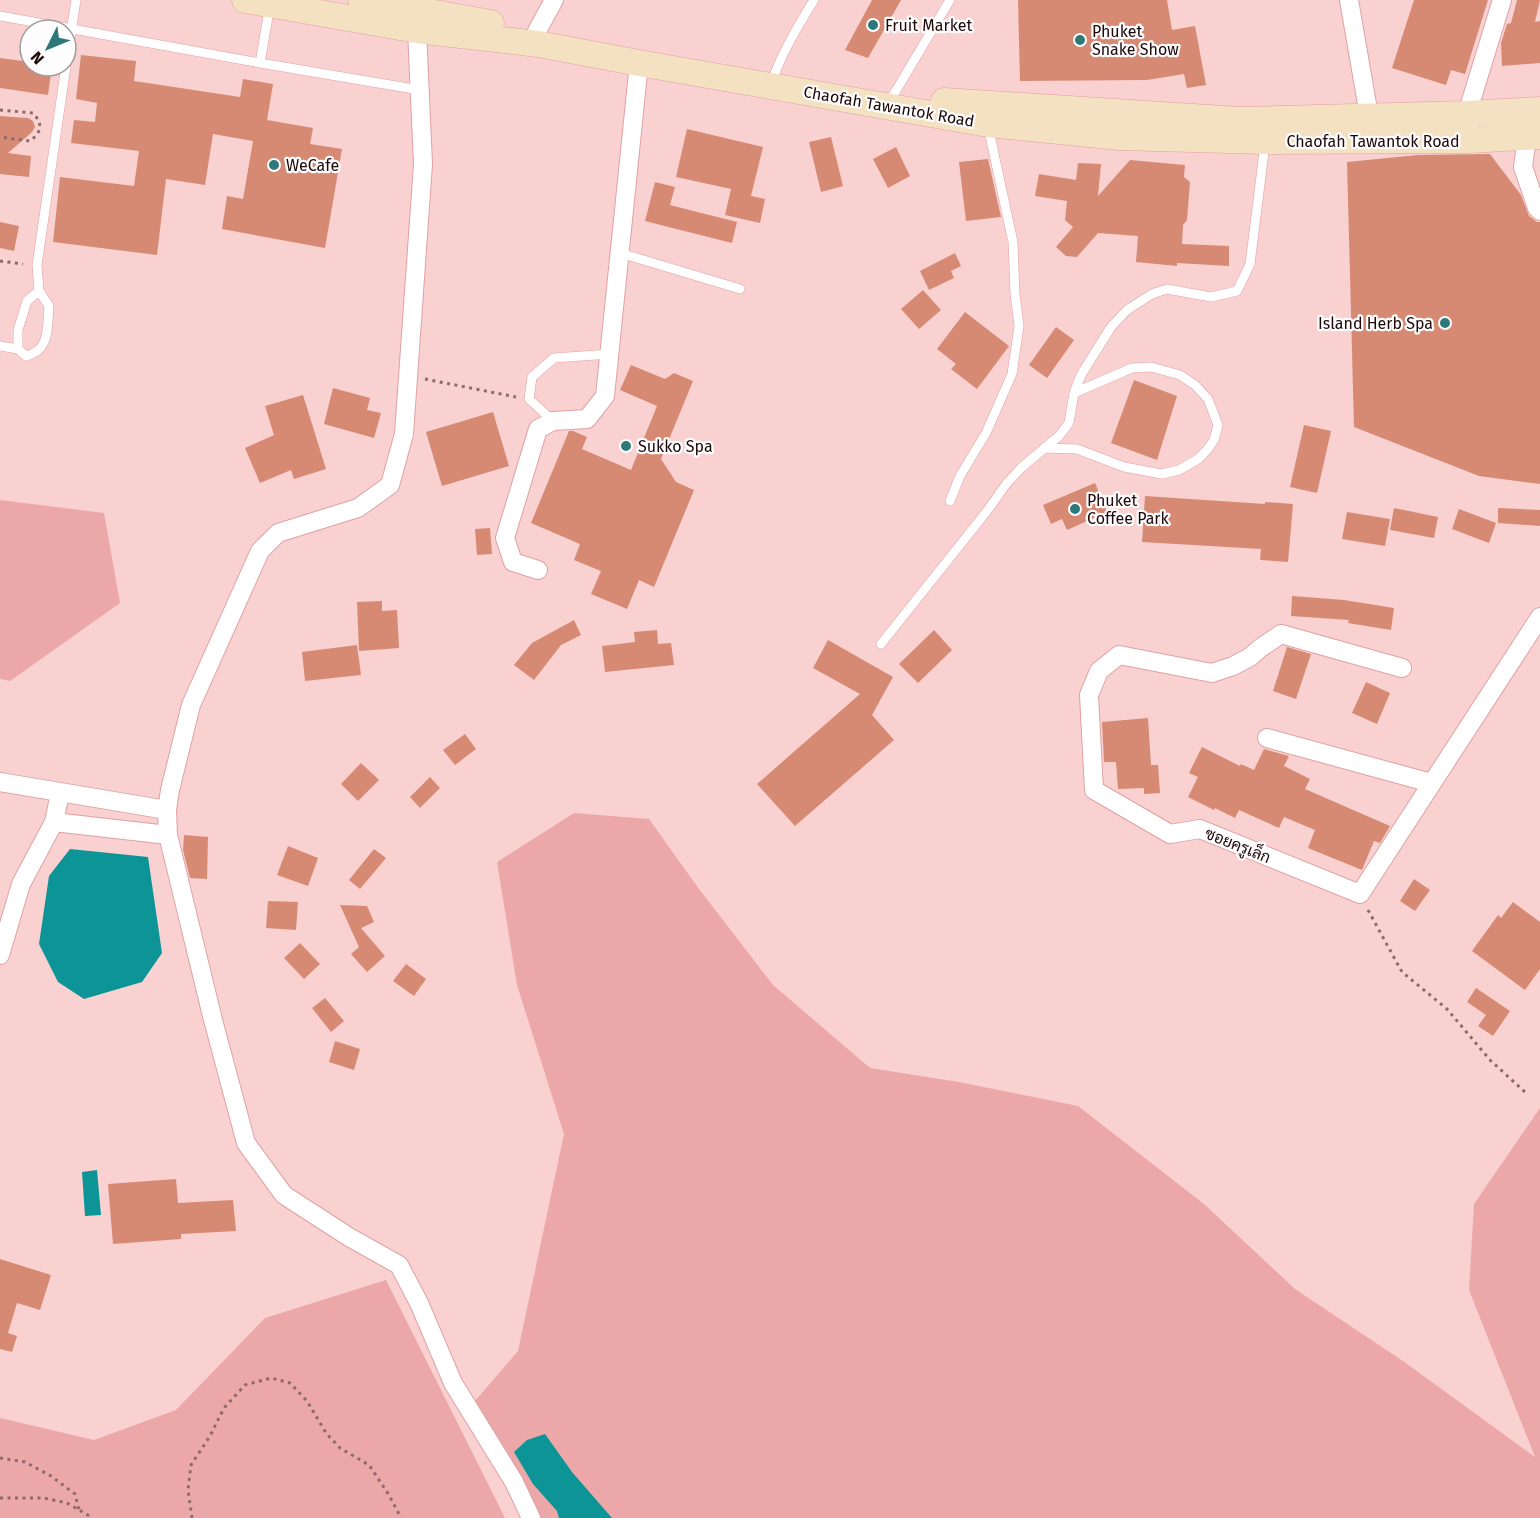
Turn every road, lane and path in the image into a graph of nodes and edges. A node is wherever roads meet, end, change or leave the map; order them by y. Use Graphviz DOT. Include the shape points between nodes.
graph roads {
  1 [pos="76,0"];
  2 [pos="245,0"];
  3 [pos="362,0"];
  4 [pos="554,0"];
  5 [pos="814,0"];
  6 [pos="950,0"];
  7 [pos="1349,0"];
  8 [pos="1502,0"];
  9 [pos="270,2"];
  10 [pos="0,16"];
  11 [pos="73,18"];
  12 [pos="18,19"];
  13 [pos="78,29"];
  14 [pos="417,30"];
  15 [pos="537,31"];
  16 [pos="260,63"];
  17 [pos="639,63"];
  18 [pos="64,78"];
  19 [pos="773,78"];
  20 [pos="420,90"];
  21 [pos="891,99"];
  22 [pos="0,110"];
  23 [pos="1540,110"];
  24 [pos="1467,114"];
  25 [pos="988,123"];
  26 [pos="1371,129"];
  27 [pos="0,136"];
  28 [pos="1534,137"];
  29 [pos="1469,140"];
  30 [pos="1265,141"];
  31 [pos="1540,211"];
  32 [pos="620,253"];
  33 [pos="0,261"];
  34 [pos="28,265"];
  35 [pos="740,289"];
  36 [pos="39,291"];
  37 [pos="0,346"];
  38 [pos="18,349"];
  39 [pos="610,354"];
  40 [pos="408,376"];
  41 [pos="1074,393"];
  42 [pos="530,399"];
  43 [pos="553,421"];
  44 [pos="1044,448"];
  45 [pos="950,501"];
  46 [pos="538,570"];
  47 [pos="1540,617"];
  48 [pos="881,644"];
  49 [pos="1402,668"];
  50 [pos="1267,738"];
  51 [pos="0,782"];
  52 [pos="1431,783"];
  53 [pos="60,793"];
  54 [pos="167,810"];
  55 [pos="54,822"];
  56 [pos="168,835"];
  57 [pos="1360,894"];
  58 [pos="0,955"];
  59 [pos="1526,1093"];
  60 [pos="0,1458"];
  61 [pos="0,1498"];
  62 [pos="79,1510"];
  63 [pos="93,1518"];
  64 [pos="192,1518"];
  65 [pos="401,1518"];
  66 [pos="531,1518"];
  1 -- 11 [label="lane"];
  2 -- 9 [label="main road, Chaofah Tawantok Road"];
  3 -- 15 [label="main road, Chaofah Tawantok Road"];
  4 -- 15 [label="street"];
  5 -- 19 [label="lane"];
  6 -- 21 [label="lane"];
  7 -- 26 [label="street"];
  8 -- 24 [label="street"];
  9 -- 14 [label="main road, Chaofah Tawantok Road"];
  9 -- 16 [label="lane"];
  10 -- 12 [label="lane"];
  13 -- 16 [label="lane"];
  14 -- 17 [label="main road, Chaofah Tawantok Road" via="538,44"];
  14 -- 20 [label="street"];
  15 -- 19 [label="main road, Chaofah Tawantok Road"];
  16 -- 20 [label="lane"];
  17 -- 19 [label="main road, Chaofah Tawantok Road"];
  17 -- 32 [label="street"];
  18 -- 36 [label="lane" via="37,266"];
  19 -- 21 [label="main road, Chaofah Tawantok Road"];
  20 -- 40 [label="street" via="423,164"];
  21 -- 25 [label="main road, Chaofah Tawantok Road"];
  21 -- 26 [label="main road, Chaofah Tawantok Road"];
  22 -- 27 [label="path" via="33,113 40,128 30,141"];
  23 -- 24 [label="main road, Chaofah Tawantok Road"];
  24 -- 26 [label="main road, Chaofah Tawantok Road"];
  24 -- 29 [label="street"];
  25 -- 30 [label="main road, Chaofah Tawantok Road" via="1119,137"];
  25 -- 45 [label="lane" via="1013,242 1019,326 1012,374"];
  26 -- 29 [label="main road, Chaofah Tawantok Road"];
  26 -- 30 [label="main road, Chaofah Tawantok Road"];
  28 -- 29 [label="main road, Chaofah Tawantok Road"];
  28 -- 31 [label="street" via="1523,167"];
  30 -- 41 [label="lane" via="1250,264 1237,291 1211,297 1167,290 1152,294 1127,310 1111,327"];
  32 -- 35 [label="lane"];
  32 -- 39 [label="street"];
  33 -- 34 [label="path"];
  36 -- 38 [label="lane" via="27,302 18,330"];
  36 -- 38 [label="lane" via="49,306 46,341 35,354 26,356"];
  37 -- 38 [label="lane"];
  39 -- 42 [label="lane" via="554,358 532,376"];
  39 -- 43 [label="street" via="605,396 587,419"];
  40 -- 42 [label="path"];
  40 -- 54 [label="street" via="404,434 390,485 358,508 278,533 260,551 191,705"];
  41 -- 44 [label="lane" via="1069,423"];
  41 -- 44 [label="lane" via="1132,368 1151,366 1180,375 1208,399 1218,424 1214,440 1198,459 1162,474 1124,467 1077,449"];
  42 -- 43 [label="lane"];
  43 -- 46 [label="street" via="538,429 505,538 513,562"];
  44 -- 48 [label="lane" via="1007,483"];
  47 -- 52 [label="street"];
  49 -- 57 [label="street, ซอยครูเล็ก" via="1281,634 1250,657 1212,673 1119,655 1099,671 1089,695 1094,790 1170,834 1200,829"];
  50 -- 52 [label="street"];
  51 -- 53 [label="street"];
  52 -- 57 [label="street"];
  53 -- 54 [label="street"];
  53 -- 55 [label="street"];
  54 -- 56 [label="street"];
  55 -- 56 [label="street"];
  55 -- 58 [label="street" via="21,884"];
  56 -- 66 [label="street" via="246,1143 284,1196 399,1265 453,1383 514,1482"];
  57 -- 59 [label="path" via="1402,972 1447,1010"];
  60 -- 62 [label="path" via="25,1462 51,1476 75,1494"];
  61 -- 62 [label="path" via="44,1498"];
  62 -- 63 [label="path"];
  64 -- 65 [label="path" via="188,1491 191,1465 224,1408 245,1385 271,1378 290,1383 340,1448 369,1465"];
}
